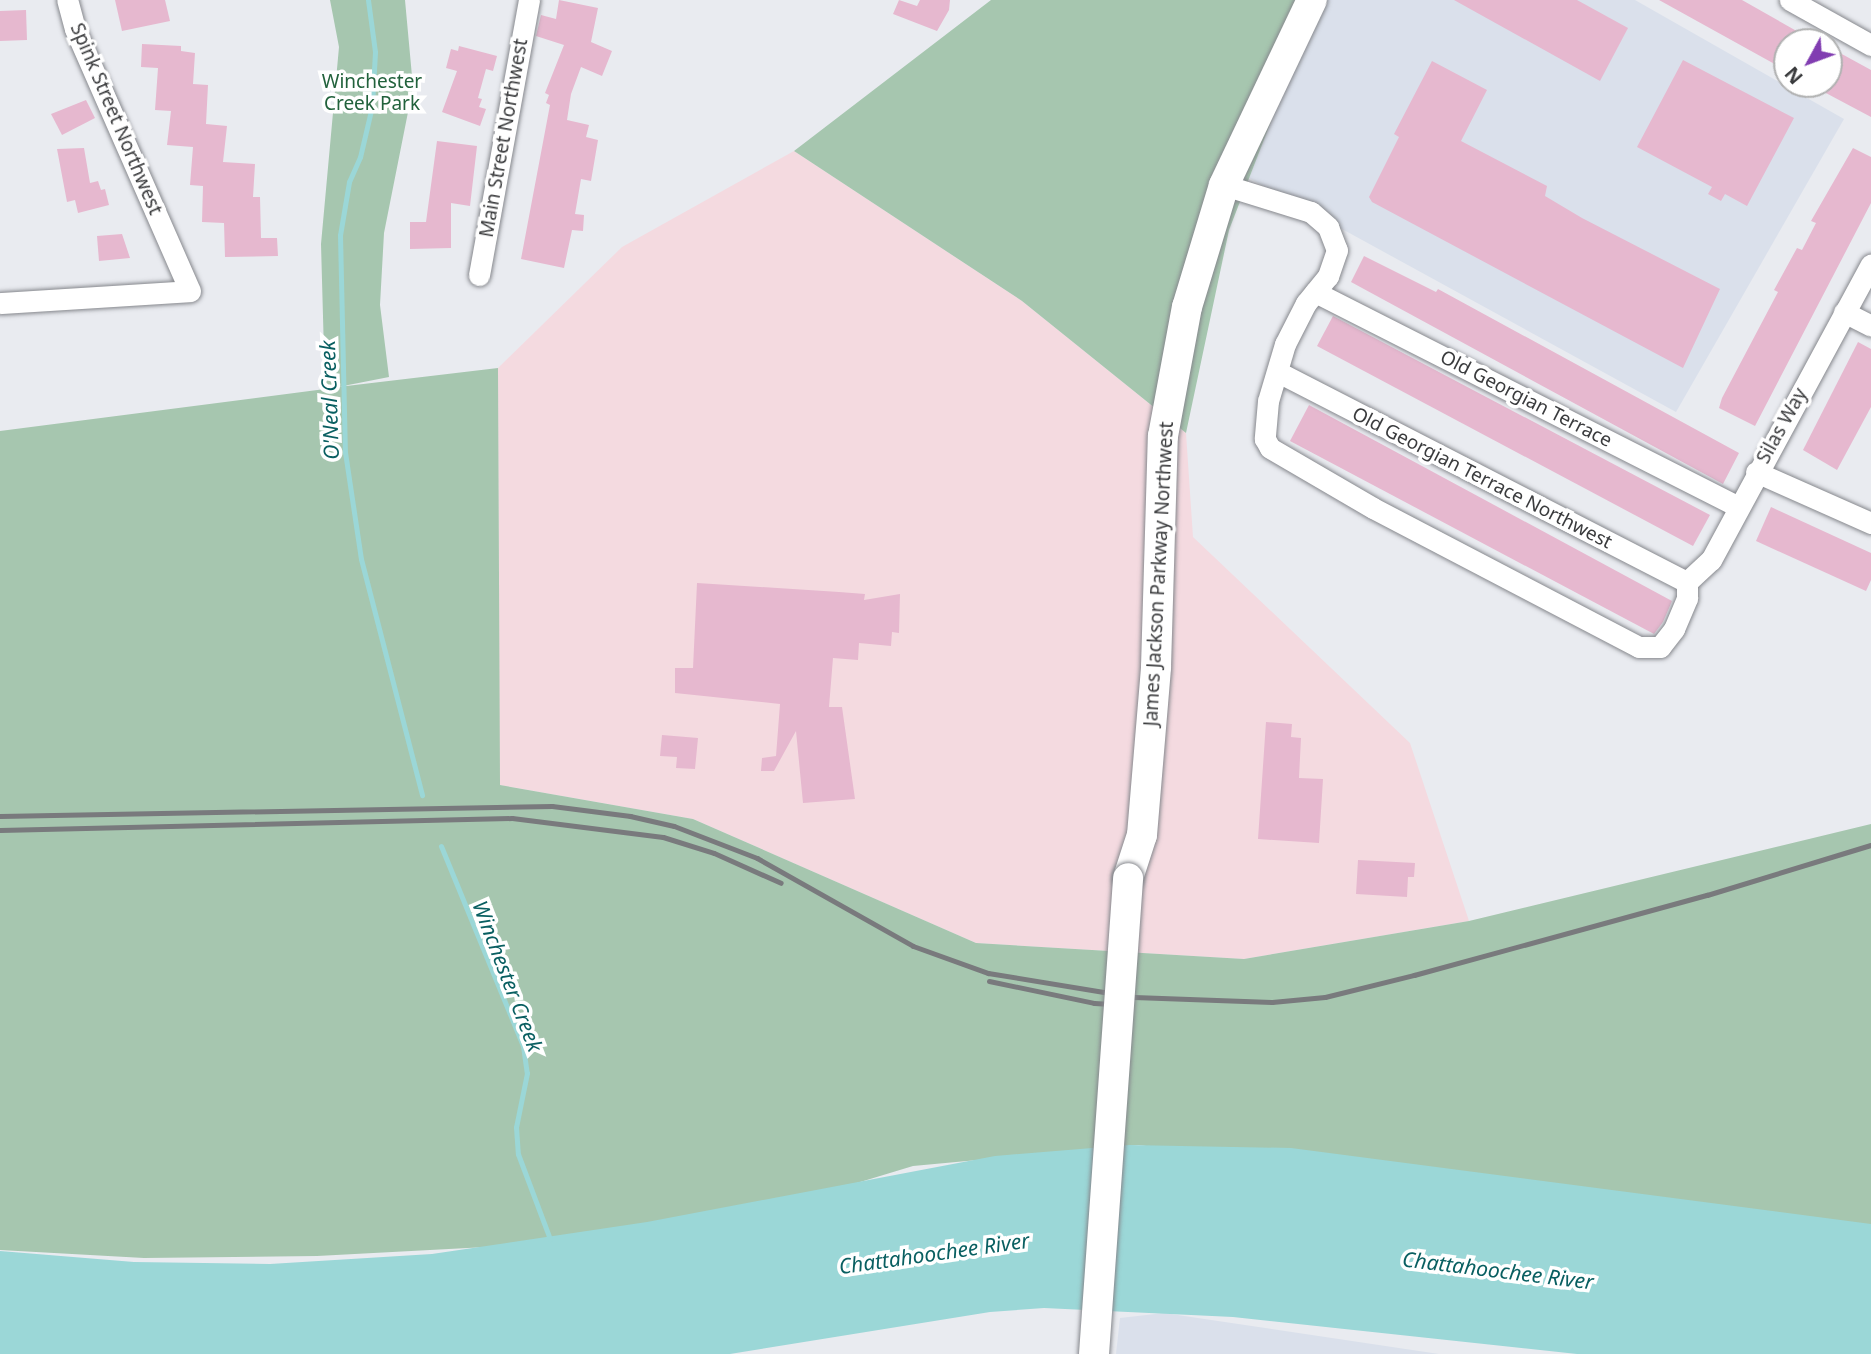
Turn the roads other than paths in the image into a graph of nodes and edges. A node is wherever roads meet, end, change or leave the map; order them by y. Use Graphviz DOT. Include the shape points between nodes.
graph roads {
  1 [pos="67,0"];
  2 [pos="529,0"];
  3 [pos="1312,0"];
  4 [pos="1790,0"];
  5 [pos="1871,45"];
  6 [pos="1224,185"];
  7 [pos="1871,264"];
  8 [pos="479,275"];
  9 [pos="1315,292"];
  10 [pos="0,303"];
  11 [pos="1844,312"];
  12 [pos="1871,326"];
  13 [pos="1278,372"];
  14 [pos="1756,472"];
  15 [pos="1737,506"];
  16 [pos="1871,523"];
  17 [pos="1687,582"];
  18 [pos="1094,1354"];
  1 -- 10 [label="street, Spink Street Northwest" via="75,29 190,291"];
  2 -- 8 [label="street, Main Street Northwest"];
  3 -- 6 [label="main road, James Jackson Parkway Northwest"];
  4 -- 5 [label="street"];
  6 -- 9 [label="street" via="1311,212 1328,227 1337,250 1328,276"];
  6 -- 18 [label="main road, James Jackson Parkway Northwest, bridge" via="1187,307 1163,436 1156,667 1142,835 1128,878"];
  7 -- 11 [label="street, Silas Way"];
  9 -- 13 [label="street" via="1285,344"];
  9 -- 15 [label="street, Old Georgian Terrace"];
  11 -- 12 [label="street"];
  11 -- 14 [label="street, Silas Way"];
  13 -- 17 [label="street, Old Georgian Terrace Northwest"];
  13 -- 17 [label="street" via="1268,401 1265,439 1270,448 1362,502 1628,642 1654,648 1665,642 1682,614"];
  14 -- 15 [label="street, Silas Way"];
  14 -- 16 [label="street"];
  15 -- 17 [label="street, Silas Way" via="1711,560"];
}
